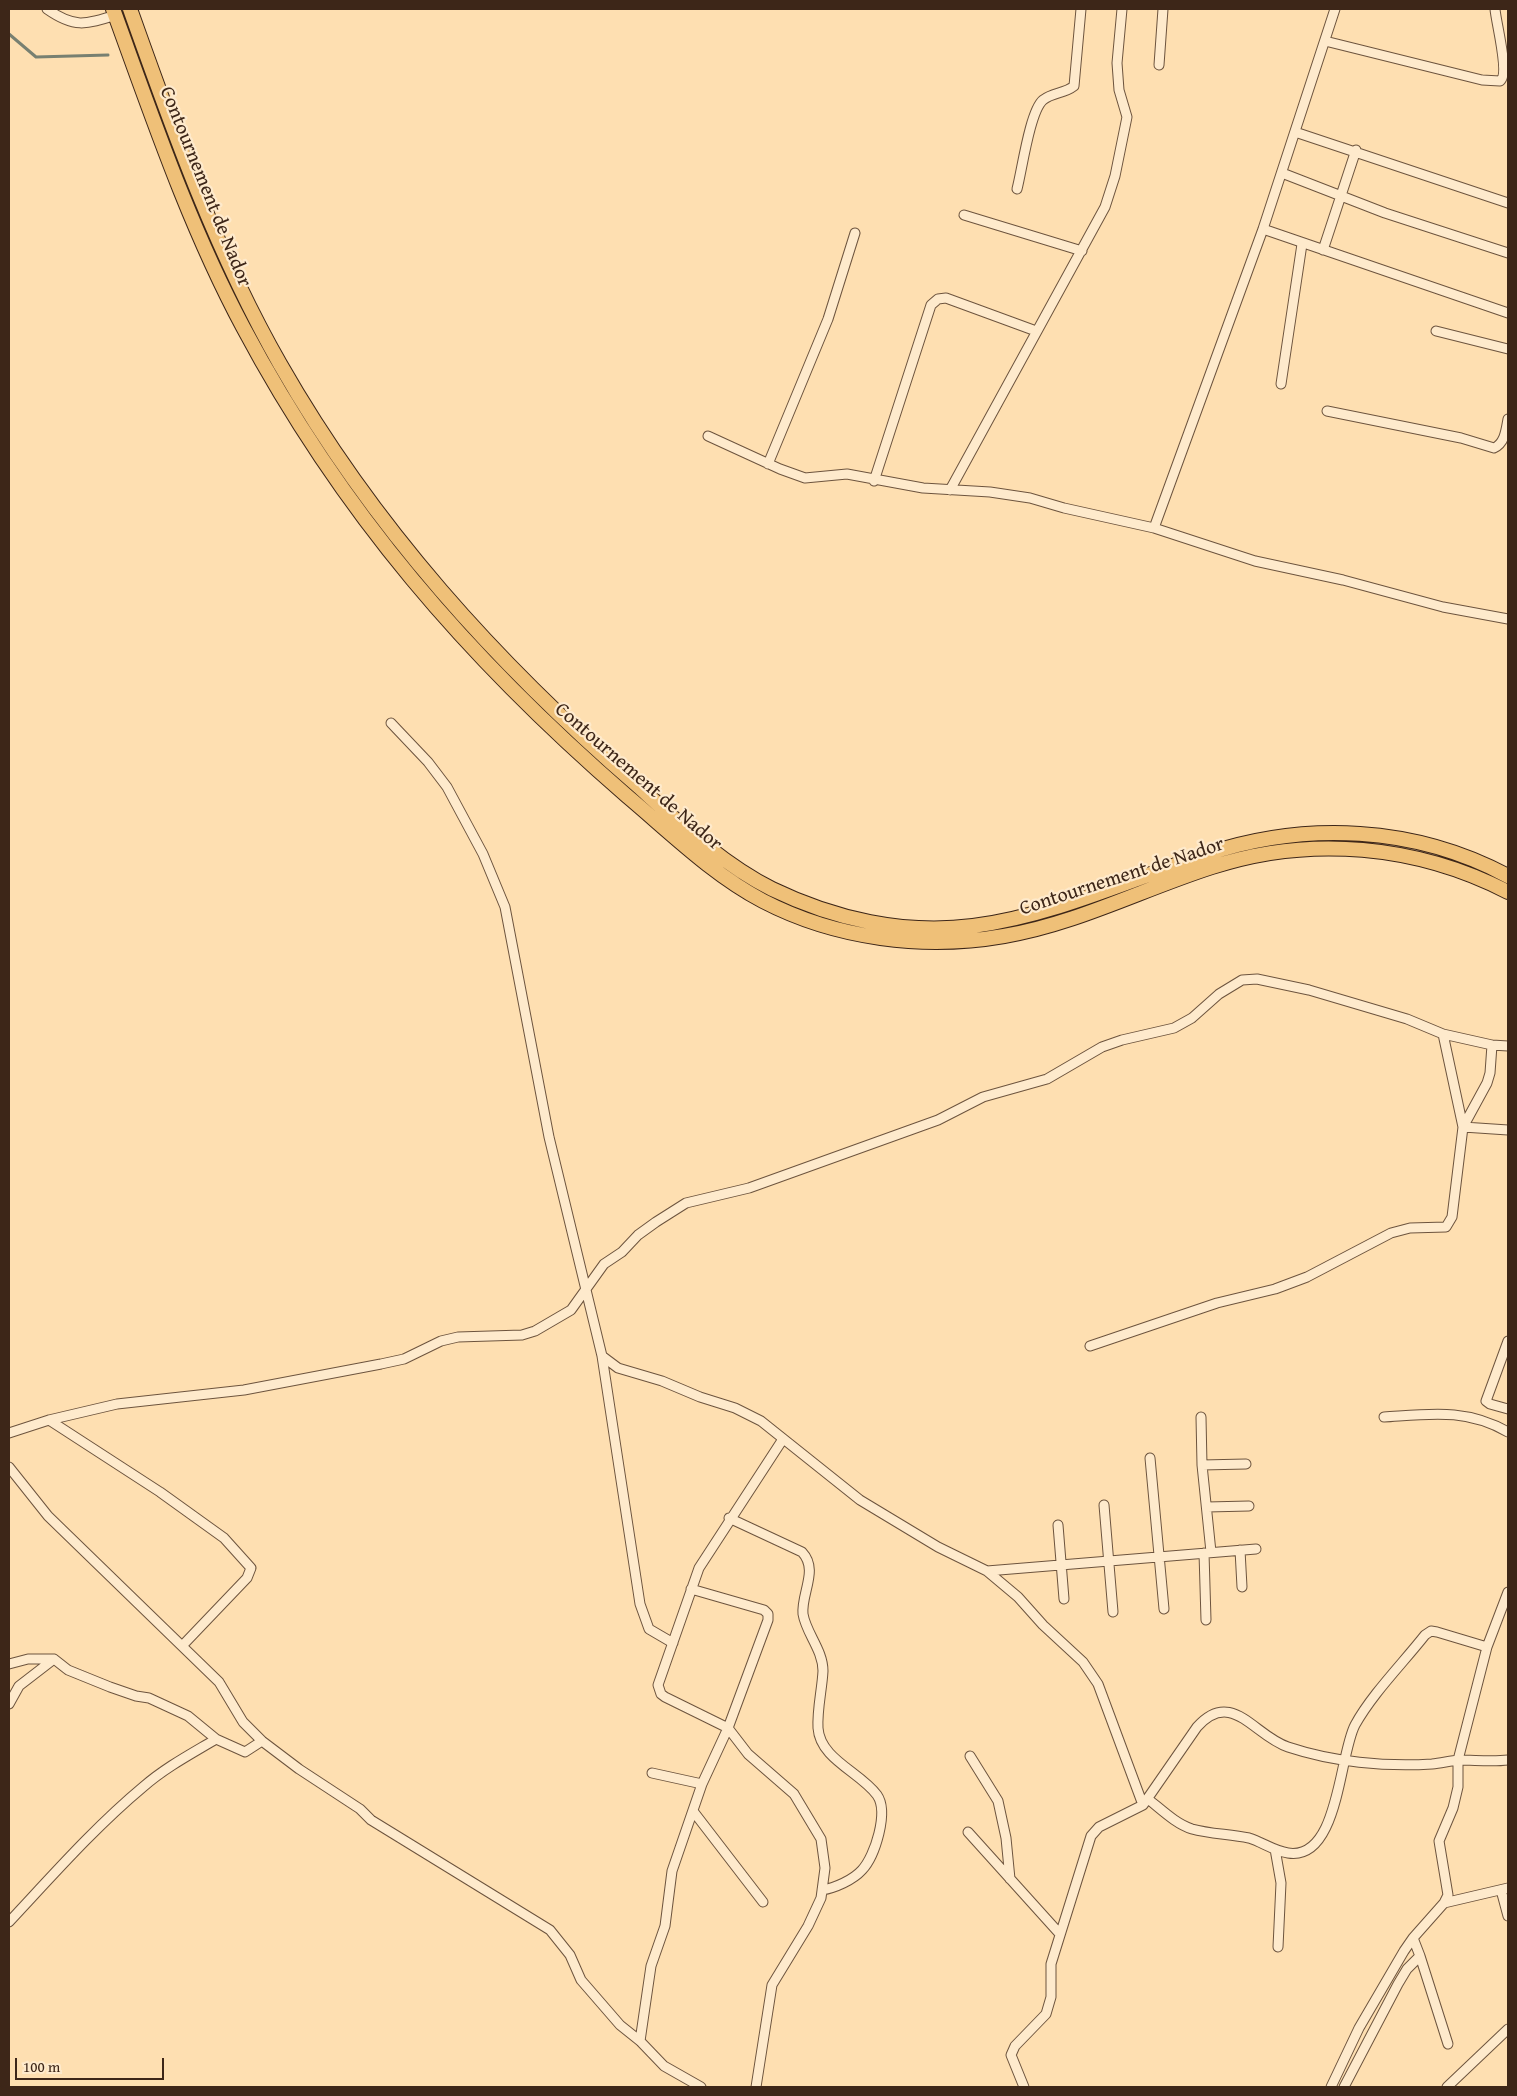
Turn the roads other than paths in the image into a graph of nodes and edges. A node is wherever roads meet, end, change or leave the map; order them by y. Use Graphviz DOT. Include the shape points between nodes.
graph roads {
  1 [pos="47,9"];
  2 [pos="1081,9"];
  3 [pos="1122,9"];
  4 [pos="1163,9"];
  5 [pos="1335,9"];
  6 [pos="1495,9"];
  7 [pos="132,15"];
  8 [pos="116,17"];
  9 [pos="1325,41"];
  10 [pos="1159,65"];
  11 [pos="1295,132"];
  12 [pos="1356,150"];
  13 [pos="1282,173"];
  14 [pos="1017,189"];
  15 [pos="1342,195"];
  16 [pos="1508,203"];
  17 [pos="964,214"];
  18 [pos="1263,229"];
  19 [pos="854,233"];
  20 [pos="1302,244"];
  21 [pos="1323,250"];
  22 [pos="1082,251"];
  23 [pos="1508,253"];
  24 [pos="1508,313"];
  25 [pos="1436,330"];
  26 [pos="1036,331"];
  27 [pos="1508,349"];
  28 [pos="1281,384"];
  29 [pos="1327,411"];
  30 [pos="1508,419"];
  31 [pos="708,436"];
  32 [pos="768,464"];
  33 [pos="874,480"];
  34 [pos="950,490"];
  35 [pos="1154,528"];
  36 [pos="1508,619"];
  37 [pos="391,723"];
  38 [pos="1508,876"];
  39 [pos="1508,892"];
  40 [pos="1442,1034"];
  41 [pos="1492,1045"];
  42 [pos="1508,1046"];
  43 [pos="1463,1127"];
  44 [pos="1508,1130"];
  45 [pos="585,1289"];
  46 [pos="1508,1341"];
  47 [pos="1090,1346"];
  48 [pos="602,1356"];
  49 [pos="1508,1409"];
  50 [pos="1201,1417"];
  51 [pos="1384,1417"];
  52 [pos="49,1420"];
  53 [pos="1508,1432"];
  54 [pos="9,1433"];
  55 [pos="783,1439"];
  56 [pos="1150,1458"];
  57 [pos="1246,1464"];
  58 [pos="1202,1465"];
  59 [pos="9,1467"];
  60 [pos="1104,1505"];
  61 [pos="1249,1506"];
  62 [pos="1207,1507"];
  63 [pos="729,1518"];
  64 [pos="1058,1526"];
  65 [pos="1256,1549"];
  66 [pos="1240,1550"];
  67 [pos="1208,1553"];
  68 [pos="1159,1556"];
  69 [pos="1109,1560"];
  70 [pos="1061,1564"];
  71 [pos="987,1571"];
  72 [pos="1242,1587"];
  73 [pos="691,1589"];
  74 [pos="1508,1592"];
  75 [pos="1064,1599"];
  76 [pos="1164,1609"];
  77 [pos="1114,1612"];
  78 [pos="1206,1620"];
  79 [pos="673,1643"];
  80 [pos="182,1646"];
  81 [pos="1486,1648"];
  82 [pos="54,1659"];
  83 [pos="9,1664"];
  84 [pos="9,1704"];
  85 [pos="728,1728"];
  86 [pos="216,1739"];
  87 [pos="262,1741"];
  88 [pos="970,1756"];
  89 [pos="1346,1760"];
  90 [pos="1458,1760"];
  91 [pos="1508,1760"];
  92 [pos="652,1773"];
  93 [pos="702,1784"];
  94 [pos="1146,1802"];
  95 [pos="693,1811"];
  96 [pos="968,1832"];
  97 [pos="1275,1849"];
  98 [pos="1010,1879"];
  99 [pos="1505,1889"];
  100 [pos="822,1890"];
  101 [pos="763,1902"];
  102 [pos="1444,1903"];
  103 [pos="1508,1916"];
  104 [pos="9,1922"];
  105 [pos="1059,1933"];
  106 [pos="1413,1938"];
  107 [pos="1278,1947"];
  108 [pos="1420,1956"];
  109 [pos="1508,2029"];
  110 [pos="640,2041"];
  111 [pos="1448,2044"];
  112 [pos="701,2087"];
  113 [pos="756,2087"];
  114 [pos="1024,2087"];
  115 [pos="1331,2087"];
  116 [pos="1344,2087"];
  117 [pos="1447,2087"];
  1 -- 8 [label="street" via="75,24"];
  2 -- 14 [label="street" via="1074,86 1066,92 1052,94 1035,109"];
  3 -- 22 [label="street" via="1117,63 1119,90 1127,117 1105,207"];
  4 -- 10 [label="street"];
  5 -- 9 [label="street"];
  6 -- 9 [label="street" via="1504,76 1500,81 1482,80"];
  7 -- 8 [label="highway"];
  7 -- 38 [label="highway, Contournement de Nador" via="230,269 308,412 368,501 434,585 543,700 673,817 743,872 794,899 853,919 895,926 942,928 968,927 1033,915 1209,853 1279,836 1353,833 1401,839 1448,850"];
  8 -- 39 [label="highway, Contournement de Nador" via="195,226 242,324 296,419 356,509 423,594 496,675 569,745 711,869 764,902 821,925 882,939 944,943 1015,934 1073,918 1213,866 1305,849 1351,848 1398,854 1443,864"];
  9 -- 11 [label="street"];
  11 -- 12 [label="street"];
  11 -- 13 [label="street"];
  12 -- 15 [label="street"];
  12 -- 16 [label="street"];
  13 -- 15 [label="street"];
  13 -- 18 [label="street"];
  15 -- 21 [label="street"];
  15 -- 23 [label="street" via="1385,213"];
  17 -- 22 [label="street"];
  18 -- 20 [label="street"];
  18 -- 35 [label="street"];
  19 -- 32 [label="street" via="828,319"];
  20 -- 21 [label="street"];
  20 -- 28 [label="street"];
  21 -- 24 [label="street"];
  22 -- 26 [label="street"];
  25 -- 27 [label="street"];
  26 -- 33 [label="street" via="946,298 938,299 931,306"];
  26 -- 34 [label="street"];
  29 -- 30 [label="street" via="1461,438 1494,448 1503,438"];
  31 -- 32 [label="street"];
  32 -- 33 [label="street" via="805,478 839,473"];
  33 -- 34 [label="street"];
  34 -- 35 [label="street" via="1030,498"];
  35 -- 36 [label="street" via="1255,560 1443,607"];
  37 -- 45 [label="street" via="422,754 447,787 483,854 505,907 538,1084"];
  40 -- 41 [label="street"];
  40 -- 43 [label="street"];
  40 -- 45 [label="street" via="1407,1019 1309,990 1257,979 1242,980 1174,1028 1102,1047 1048,1079 984,1097 938,1120 748,1188 686,1203 656,1222 604,1264"];
  41 -- 42 [label="street"];
  41 -- 43 [label="street" via="1487,1083"];
  43 -- 44 [label="street"];
  43 -- 47 [label="street" via="1452,1218 1446,1227 1410,1228 1391,1233 1307,1277"];
  45 -- 48 [label="street"];
  45 -- 52 [label="street" via="571,1310 522,1335 458,1337 441,1341 404,1359 373,1366 244,1390 117,1404"];
  46 -- 49 [label="street" via="1486,1401"];
  48 -- 55 [label="street" via="618,1368 750,1414"];
  48 -- 79 [label="street" via="640,1604 649,1630"];
  50 -- 58 [label="street"];
  51 -- 53 [label="street" via="1456,1414 1474,1417"];
  52 -- 54 [label="street"];
  52 -- 80 [label="street" via="224,1538 251,1568 247,1578"];
  55 -- 63 [label="street"];
  55 -- 71 [label="street" via="860,1500 938,1547"];
  56 -- 68 [label="street"];
  57 -- 58 [label="street"];
  58 -- 62 [label="street"];
  59 -- 80 [label="street" via="48,1516"];
  60 -- 69 [label="street"];
  61 -- 62 [label="street"];
  62 -- 67 [label="street"];
  63 -- 73 [label="street" via="699,1568"];
  63 -- 100 [label="street" via="802,1552 808,1561 804,1615 823,1669 818,1722 820,1738 828,1751 877,1795 881,1806 882,1817 874,1849 862,1871"];
  64 -- 70 [label="street"];
  65 -- 66 [label="street"];
  66 -- 67 [label="street"];
  66 -- 72 [label="street"];
  67 -- 68 [label="street"];
  67 -- 78 [label="street"];
  68 -- 69 [label="street"];
  68 -- 76 [label="street"];
  69 -- 70 [label="street"];
  69 -- 77 [label="street"];
  70 -- 71 [label="street"];
  70 -- 75 [label="street"];
  71 -- 94 [label="street" via="1018,1597 1090,1671"];
  73 -- 79 [label="street"];
  73 -- 85 [label="street" via="764,1610 768,1614"];
  74 -- 81 [label="street"];
  79 -- 85 [label="street" via="658,1685 661,1694"];
  80 -- 87 [label="street" via="219,1682 243,1722"];
  81 -- 89 [label="street" via="1437,1632 1425,1635 1358,1721 1350,1738"];
  81 -- 90 [label="street"];
  82 -- 83 [label="street" via="28,1659"];
  82 -- 84 [label="street" via="19,1686"];
  82 -- 86 [label="street" via="68,1670 149,1698 188,1716"];
  85 -- 93 [label="street"];
  85 -- 100 [label="street" via="748,1754 794,1794 821,1839 825,1868"];
  86 -- 87 [label="street" via="245,1752"];
  86 -- 104 [label="street" via="180,1759 143,1787 96,1830"];
  87 -- 110 [label="street" via="371,1820 550,1930 570,1955 581,1980 620,2025"];
  88 -- 98 [label="street" via="998,1801"];
  89 -- 90 [label="street" via="1415,1764"];
  89 -- 94 [label="street" via="1286,1746 1238,1715 1223,1710 1207,1717 1197,1727"];
  89 -- 97 [label="street" via="1320,1840 1302,1851 1289,1854"];
  90 -- 91 [label="street"];
  90 -- 102 [label="street" via="1454,1808 1439,1841 1448,1895"];
  92 -- 93 [label="street"];
  93 -- 95 [label="street"];
  94 -- 97 [label="street" via="1180,1824 1260,1841"];
  94 -- 105 [label="street" via="1092,1834 1074,1896"];
  95 -- 101 [label="street"];
  95 -- 110 [label="street" via="672,1871 665,1926 651,1966"];
  96 -- 98 [label="street"];
  97 -- 107 [label="street" via="1281,1882"];
  98 -- 105 [label="street"];
  99 -- 102 [label="street"];
  99 -- 103 [label="street"];
  100 -- 113 [label="street" via="808,1926 772,1985"];
  102 -- 106 [label="street"];
  105 -- 114 [label="street" via="1051,1964 1049,2007 1011,2054"];
  106 -- 108 [label="street"];
  106 -- 115 [label="street" via="1359,2028"];
  108 -- 111 [label="street"];
  108 -- 116 [label="street" via="1407,1969 1394,1991"];
  109 -- 117 [label="street"];
  110 -- 112 [label="street" via="664,2066"];
}
